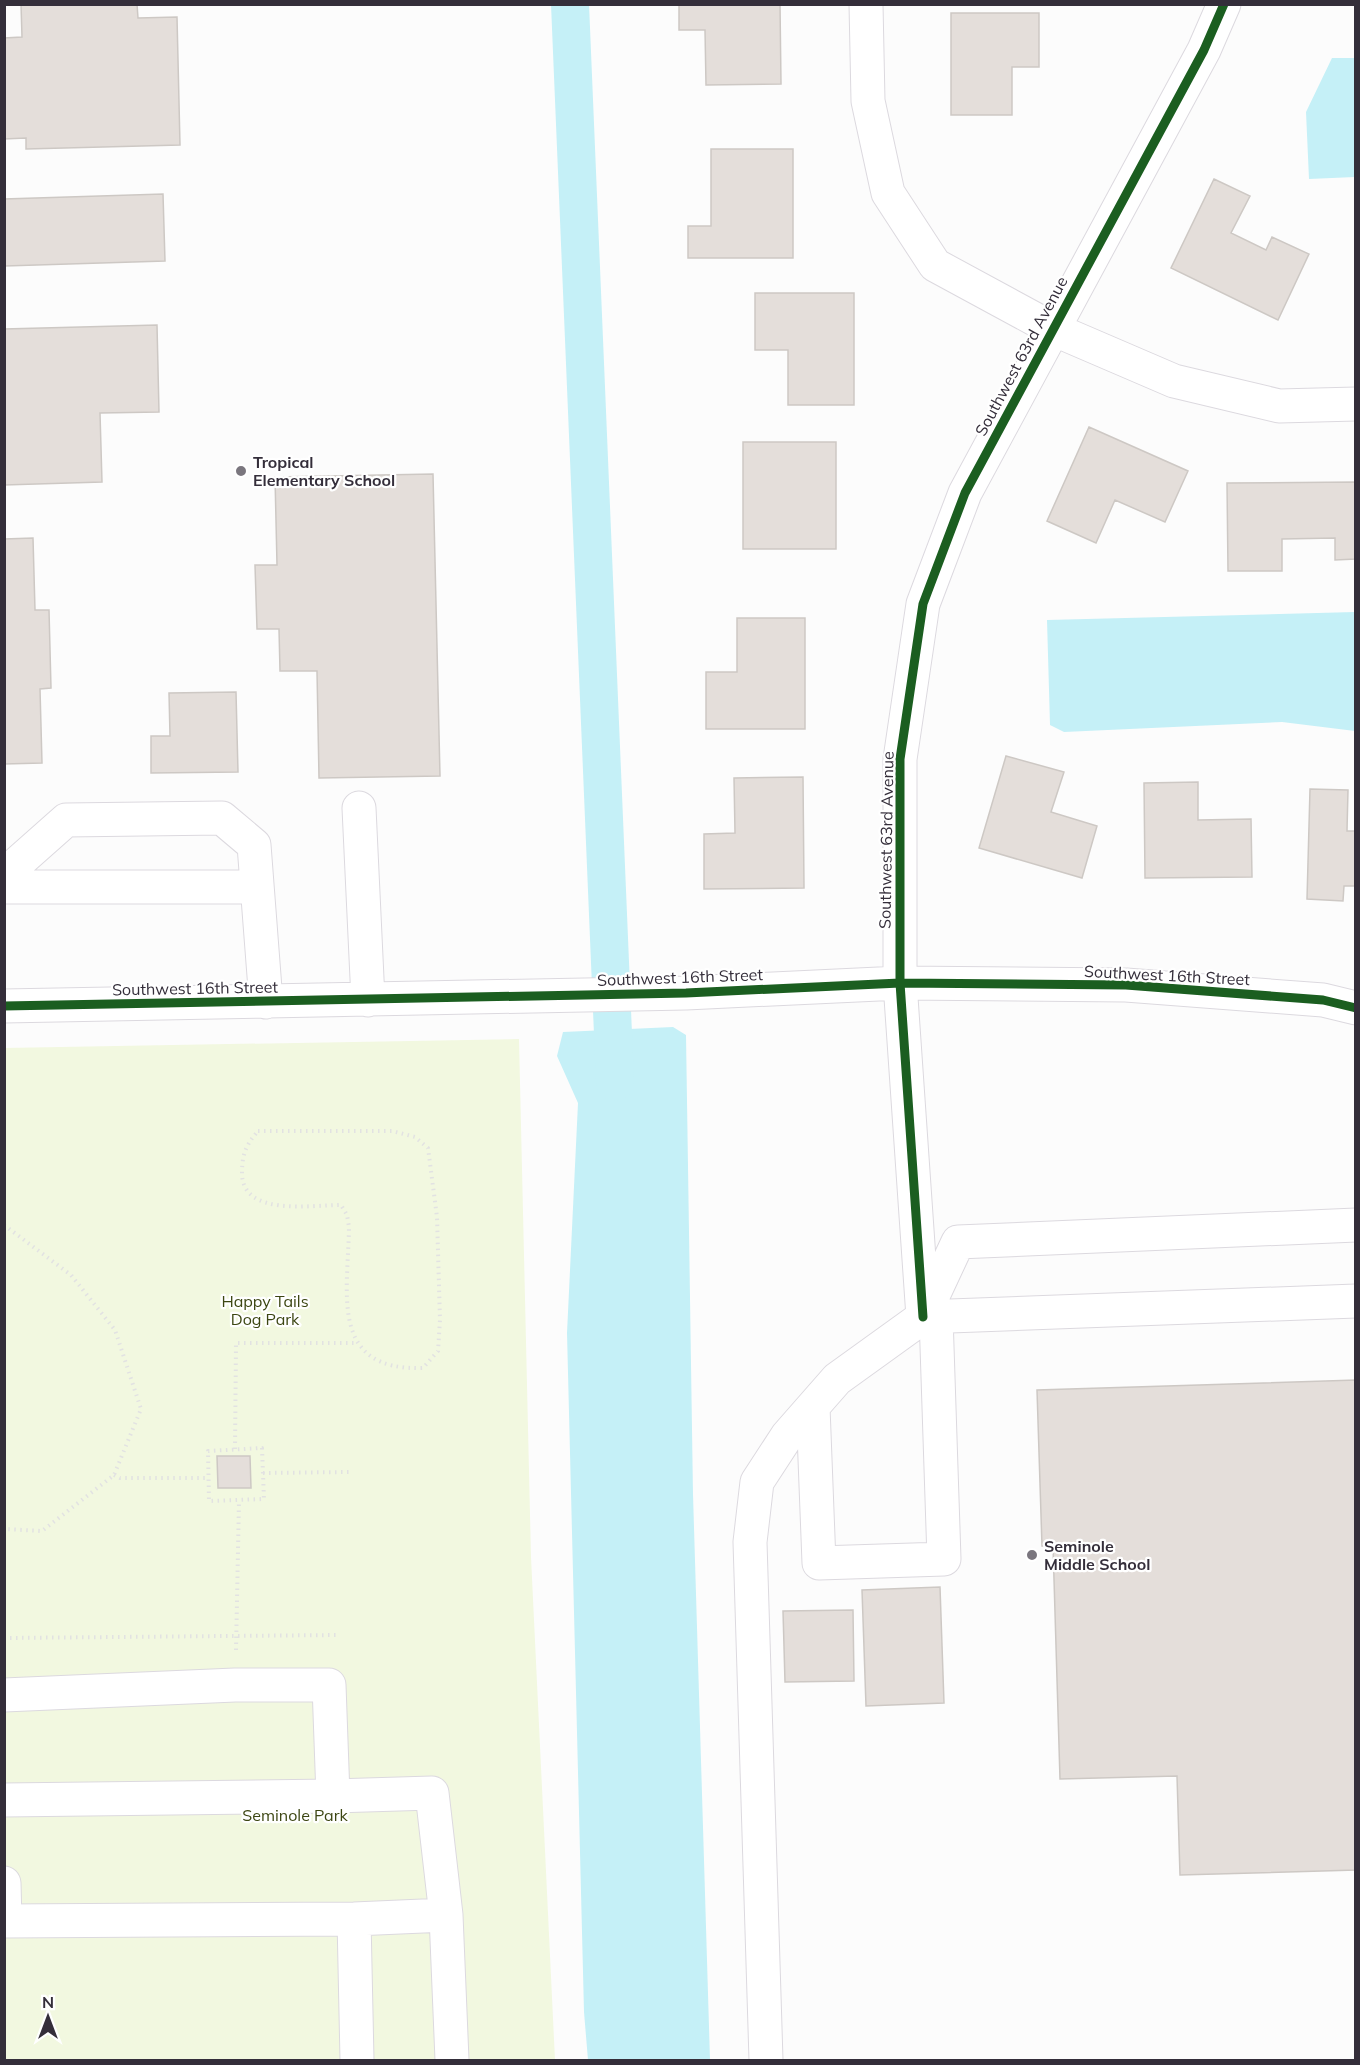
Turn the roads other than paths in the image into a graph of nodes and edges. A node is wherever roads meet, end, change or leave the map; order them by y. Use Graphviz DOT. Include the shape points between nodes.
graph roads {
  1 [pos="866,4"];
  2 [pos="1224,4"];
  3 [pos="1053,329"];
  4 [pos="1356,404"];
  5 [pos="359,808"];
  6 [pos="4,875"];
  7 [pos="257,886"];
  8 [pos="4,887"];
  9 [pos="900,983"];
  10 [pos="368,1000"];
  11 [pos="266,1002"];
  12 [pos="4,1006"];
  13 [pos="1356,1008"];
  14 [pos="1356,1225"];
  15 [pos="1356,1300"];
  16 [pos="929,1317"];
  17 [pos="813,1407"];
  18 [pos="4,1695"];
  19 [pos="333,1796"];
  20 [pos="4,1800"];
  21 [pos="4,1883"];
  22 [pos="446,1915"];
  23 [pos="354,1919"];
  24 [pos="5,1921"];
  25 [pos="357,2061"];
  26 [pos="452,2061"];
  27 [pos="766,2061"];
  1 -- 3 [label="street" via="868,101 888,193 935,265"];
  2 -- 3 [label="street, Southwest 63rd Avenue" via="1204,50"];
  3 -- 4 [label="street" via="1174,381 1279,406"];
  3 -- 9 [label="street, Southwest 63rd Avenue" via="965,493 922,604 900,759"];
  5 -- 10 [label="street"];
  6 -- 7 [label="street" via="66,820 222,818 254,845"];
  7 -- 8 [label="street"];
  7 -- 11 [label="street"];
  9 -- 10 [label="street, Southwest 16th Street" via="686,993"];
  9 -- 13 [label="street, Southwest 16th Street" via="1125,985 1323,1000"];
  9 -- 16 [label="street, Southwest 63rd Avenue"];
  10 -- 11 [label="street, Southwest 16th Street"];
  11 -- 12 [label="street, Southwest 16th Street"];
  14 -- 16 [label="street" via="957,1242"];
  15 -- 16 [label="street"];
  16 -- 17 [label="street" via="837,1379"];
  16 -- 17 [label="street, Southwest 63rd Avenue" via="944,1559 819,1563"];
  17 -- 27 [label="street" via="787,1436 757,1482 750,1542"];
  18 -- 19 [label="street" via="329,1685"];
  19 -- 20 [label="street"];
  19 -- 22 [label="street" via="432,1793"];
  21 -- 24 [label="street"];
  22 -- 23 [label="street"];
  22 -- 26 [label="street"];
  23 -- 24 [label="street"];
  23 -- 25 [label="street"];
}
